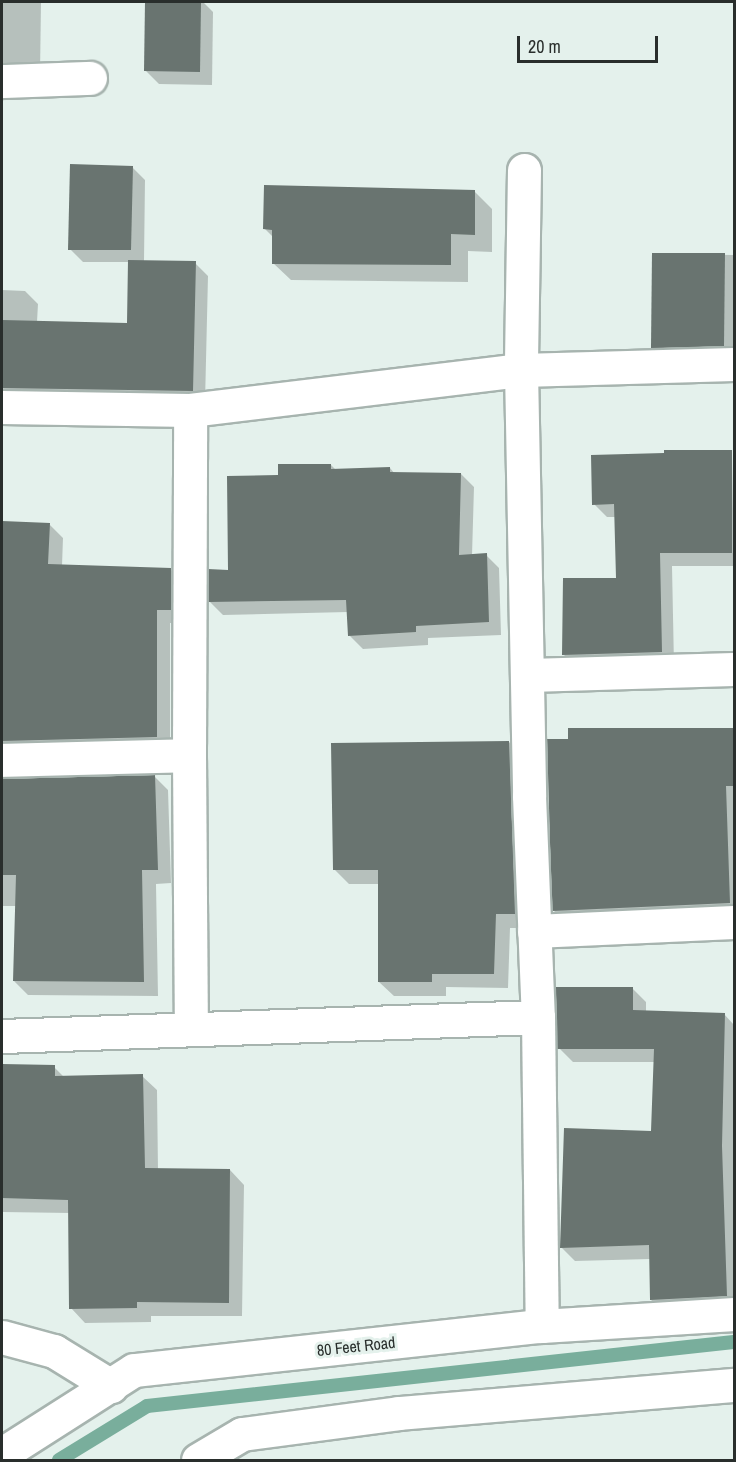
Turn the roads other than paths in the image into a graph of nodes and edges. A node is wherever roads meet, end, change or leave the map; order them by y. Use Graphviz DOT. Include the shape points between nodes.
graph roads {
  1 [pos="90,78"];
  2 [pos="2,81"];
  3 [pos="524,170"];
  4 [pos="735,364"];
  5 [pos="521,370"];
  6 [pos="2,407"];
  7 [pos="190,410"];
  8 [pos="735,669"];
  9 [pos="528,675"];
  10 [pos="189,755"];
  11 [pos="2,760"];
  12 [pos="735,922"];
  13 [pos="534,932"];
  14 [pos="538,1017"];
  15 [pos="191,1029"];
  16 [pos="2,1036"];
  17 [pos="735,1314"];
  18 [pos="542,1326"];
  19 [pos="2,1337"];
  20 [pos="735,1385"];
  21 [pos="111,1386"];
  22 [pos="2,1454"];
  23 [pos="198,1461"];
  1 -- 2 [label="street"];
  3 -- 5 [label="street"];
  4 -- 5 [label="street"];
  5 -- 7 [label="street"];
  5 -- 9 [label="street"];
  6 -- 7 [label="street"];
  7 -- 10 [label="street"];
  8 -- 9 [label="street"];
  9 -- 13 [label="street"];
  10 -- 11 [label="street"];
  10 -- 15 [label="street"];
  12 -- 13 [label="street"];
  13 -- 14 [label="street"];
  14 -- 15 [label="street"];
  14 -- 18 [label="street"];
  15 -- 16 [label="street"];
  17 -- 18 [label="street, 80 Feet Road"];
  18 -- 21 [label="street, 80 Feet Road" via="135,1371"];
  19 -- 21 [label="street" via="54,1351"];
  20 -- 23 [label="street" via="399,1413 242,1434"];
  21 -- 22 [label="street, 80 Feet Road"];
}
